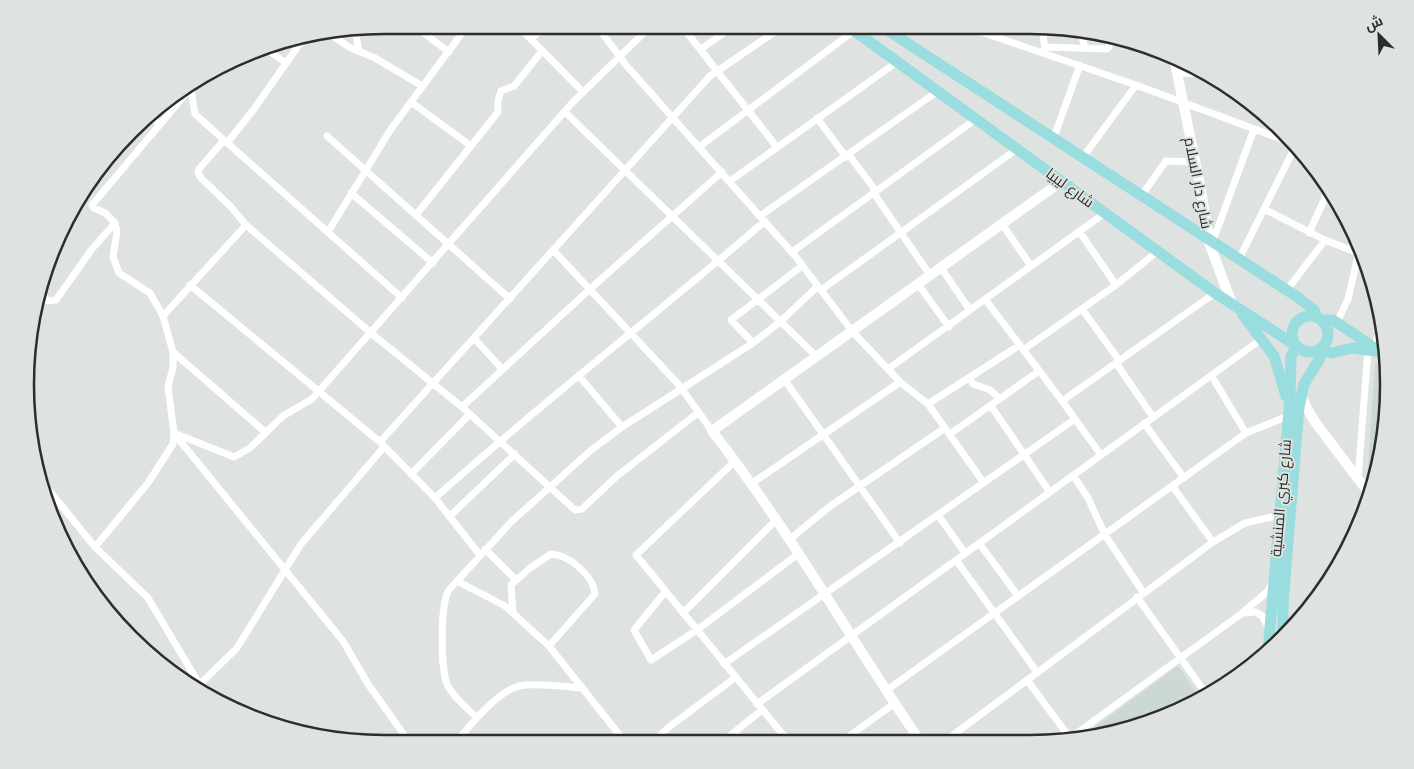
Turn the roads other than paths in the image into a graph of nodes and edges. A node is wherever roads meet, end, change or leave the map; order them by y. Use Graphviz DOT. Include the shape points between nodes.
graph roads {
  1 [pos="425,34"];
  2 [pos="462,34"];
  3 [pos="526,34"];
  4 [pos="536,34"];
  5 [pos="602,34"];
  6 [pos="642,34"];
  7 [pos="688,34"];
  8 [pos="722,34"];
  9 [pos="773,34"];
  10 [pos="844,34"];
  11 [pos="860,34"];
  12 [pos="899,34"];
  13 [pos="991,34"];
  14 [pos="357,35"];
  15 [pos="1043,35"];
  16 [pos="336,37"];
  17 [pos="1082,38"];
  18 [pos="531,39"];
  19 [pos="1108,43"];
  20 [pos="298,45"];
  21 [pos="1085,48"];
  22 [pos="700,49"];
  23 [pos="542,50"];
  24 [pos="1045,50"];
  25 [pos="359,51"];
  26 [pos="271,52"];
  27 [pos="449,52"];
  28 [pos="618,56"];
  29 [pos="896,62"];
  30 [pos="286,63"];
  31 [pos="1080,65"];
  32 [pos="1175,65"];
  33 [pos="718,70"];
  34 [pos="1177,74"];
  35 [pos="1192,74"];
  36 [pos="1136,85"];
  37 [pos="422,86"];
  38 [pos="193,91"];
  39 [pos="938,91"];
  40 [pos="583,92"];
  41 [pos="182,98"];
  42 [pos="411,102"];
  43 [pos="1182,102"];
  44 [pos="748,110"];
  45 [pos="565,112"];
  46 [pos="672,118"];
  47 [pos="817,118"];
  48 [pos="976,119"];
  49 [pos="155,120"];
  50 [pos="159,125"];
  51 [pos="1254,129"];
  52 [pos="327,136"];
  53 [pos="1054,137"];
  54 [pos="1279,137"];
  55 [pos="226,142"];
  56 [pos="471,146"];
  57 [pos="699,146"];
  58 [pos="776,146"];
  59 [pos="1017,149"];
  60 [pos="1292,152"];
  61 [pos="848,156"];
  62 [pos="1083,156"];
  63 [pos="1195,162"];
  64 [pos="365,170"];
  65 [pos="626,170"];
  66 [pos="722,172"];
  67 [pos="730,181"];
  68 [pos="1062,181"];
  69 [pos="875,192"];
  70 [pos="351,193"];
  71 [pos="1142,195"];
  72 [pos="1325,197"];
  73 [pos="1264,209"];
  74 [pos="1105,213"];
  75 [pos="416,215"];
  76 [pos="673,215"];
  77 [pos="762,219"];
  78 [pos="115,223"];
  79 [pos="1002,224"];
  80 [pos="246,225"];
  81 [pos="1079,231"];
  82 [pos="328,232"];
  83 [pos="900,233"];
  84 [pos="1309,233"];
  85 [pos="1211,240"];
  86 [pos="1325,240"];
  87 [pos="450,244"];
  88 [pos="1354,250"];
  89 [pos="554,251"];
  90 [pos="1158,251"];
  91 [pos="792,252"];
  92 [pos="1240,259"];
  93 [pos="719,261"];
  94 [pos="1358,261"];
  95 [pos="433,263"];
  96 [pos="802,266"];
  97 [pos="1030,266"];
  98 [pos="940,268"];
  99 [pos="930,275"];
  100 [pos="918,284"];
  101 [pos="190,285"];
  102 [pos="1116,285"];
  103 [pos="819,288"];
  104 [pos="590,289"];
  105 [pos="1287,290"];
  106 [pos="1215,293"];
  107 [pos="45,298"];
  108 [pos="402,298"];
  109 [pos="510,299"];
  110 [pos="985,299"];
  111 [pos="760,300"];
  112 [pos="1234,305"];
  113 [pos="1082,309"];
  114 [pos="970,310"];
  115 [pos="163,316"];
  116 [pos="1319,318"];
  117 [pos="781,321"];
  118 [pos="1337,322"];
  119 [pos="949,327"];
  120 [pos="852,331"];
  121 [pos="372,333"];
  122 [pos="632,334"];
  123 [pos="474,338"];
  124 [pos="1263,338"];
  125 [pos="754,343"];
  126 [pos="1296,346"];
  127 [pos="1022,347"];
  128 [pos="1320,350"];
  129 [pos="1377,351"];
  130 [pos="173,352"];
  131 [pos="816,356"];
  132 [pos="1118,362"];
  133 [pos="502,369"];
  134 [pos="888,369"];
  135 [pos="1039,371"];
  136 [pos="579,376"];
  137 [pos="1211,376"];
  138 [pos="970,378"];
  139 [pos="784,379"];
  140 [pos="900,382"];
  141 [pos="433,384"];
  142 [pos="682,390"];
  143 [pos="319,393"];
  144 [pos="1301,397"];
  145 [pos="1000,399"];
  146 [pos="1062,401"];
  147 [pos="928,404"];
  148 [pos="991,406"];
  149 [pos="462,407"];
  150 [pos="1288,411"];
  151 [pos="699,412"];
  152 [pos="470,414"];
  153 [pos="1153,417"];
  154 [pos="1075,419"];
  155 [pos="1144,423"];
  156 [pos="622,427"];
  157 [pos="712,431"];
  158 [pos="948,431"];
  159 [pos="265,432"];
  160 [pos="174,433"];
  161 [pos="1246,433"];
  162 [pos="823,435"];
  163 [pos="499,440"];
  164 [pos="382,444"];
  165 [pos="515,454"];
  166 [pos="1024,454"];
  167 [pos="1101,455"];
  168 [pos="735,461"];
  169 [pos="411,474"];
  170 [pos="1072,475"];
  171 [pos="1184,478"];
  172 [pos="1358,479"];
  173 [pos="984,483"];
  174 [pos="751,484"];
  175 [pos="860,485"];
  176 [pos="549,486"];
  177 [pos="1173,487"];
  178 [pos="1365,488"];
  179 [pos="1049,491"];
  180 [pos="51,493"];
  181 [pos="435,498"];
  182 [pos="1280,514"];
  183 [pos="938,515"];
  184 [pos="450,516"];
  185 [pos="775,521"];
  186 [pos="1105,535"];
  187 [pos="789,540"];
  188 [pos="1213,542"];
  189 [pos="900,543"];
  190 [pos="979,543"];
  191 [pos="95,547"];
  192 [pos="483,552"];
  193 [pos="965,553"];
  194 [pos="798,554"];
  195 [pos="956,560"];
  196 [pos="286,570"];
  197 [pos="515,579"];
  198 [pos="457,581"];
  199 [pos="1274,581"];
  200 [pos="666,592"];
  201 [pos="1144,592"];
  202 [pos="825,594"];
  203 [pos="1018,596"];
  204 [pos="1137,597"];
  205 [pos="513,612"];
  206 [pos="683,613"];
  207 [pos="994,613"];
  208 [pos="1241,614"];
  209 [pos="1283,627"];
  210 [pos="1269,629"];
  211 [pos="697,630"];
  212 [pos="852,635"];
  213 [pos="1268,641"];
  214 [pos="549,646"];
  215 [pos="1180,657"];
  216 [pos="724,664"];
  217 [pos="1037,672"];
  218 [pos="736,678"];
  219 [pos="196,680"];
  220 [pos="1027,680"];
  221 [pos="201,683"];
  222 [pos="582,688"];
  223 [pos="1203,689"];
  224 [pos="887,690"];
  225 [pos="895,703"];
  226 [pos="757,704"];
  227 [pos="762,710"];
  228 [pos="477,718"];
  229 [pos="735,732"];
  230 [pos="1078,732"];
  231 [pos="1064,733"];
  232 [pos="404,735"];
  233 [pos="462,735"];
  234 [pos="619,735"];
  235 [pos="660,735"];
  236 [pos="731,735"];
  237 [pos="737,735"];
  238 [pos="783,735"];
  239 [pos="852,735"];
  240 [pos="916,735"];
  241 [pos="953,735"];
  1 -- 27 [label="street"];
  2 -- 27 [label="street"];
  3 -- 18 [label="street"];
  4 -- 18 [label="street"];
  5 -- 28 [label="street"];
  6 -- 28 [label="street"];
  7 -- 22 [label="street"];
  8 -- 22 [label="street"];
  9 -- 33 [label="street"];
  10 -- 44 [label="street"];
  11 -- 29 [label="main road, شارع ليبيا"];
  12 -- 53 [label="main road"];
  13 -- 24 [label="street"];
  14 -- 25 [label="street"];
  15 -- 24 [label="street"];
  16 -- 25 [label="street"];
  17 -- 21 [label="street"];
  18 -- 23 [label="street"];
  19 -- 21 [label="street" via="1108,48"];
  20 -- 30 [label="street"];
  21 -- 24 [label="street"];
  22 -- 33 [label="street"];
  23 -- 40 [label="street"];
  23 -- 56 [label="street" via="514,86 501,91 498,112"];
  24 -- 31 [label="street"];
  25 -- 37 [label="street"];
  26 -- 30 [label="street"];
  27 -- 37 [label="street"];
  28 -- 40 [label="street"];
  28 -- 46 [label="street"];
  29 -- 39 [label="main road, شارع ليبيا"];
  29 -- 47 [label="street"];
  30 -- 55 [label="street"];
  31 -- 36 [label="street"];
  31 -- 53 [label="street"];
  32 -- 34 [label="street, شارع دار السلام"];
  33 -- 44 [label="street"];
  33 -- 46 [label="street"];
  34 -- 35 [label="street"];
  34 -- 43 [label="street, شارع دار السلام"];
  36 -- 43 [label="street"];
  36 -- 62 [label="street"];
  37 -- 42 [label="street"];
  38 -- 55 [label="street" via="195,114"];
  39 -- 48 [label="main road, شارع ليبيا"];
  39 -- 61 [label="street"];
  40 -- 45 [label="street"];
  41 -- 50 [label="street"];
  42 -- 56 [label="street"];
  42 -- 64 [label="street"];
  43 -- 51 [label="street"];
  43 -- 63 [label="street, شارع دار السلام"];
  44 -- 57 [label="street"];
  44 -- 58 [label="street"];
  45 -- 65 [label="street"];
  45 -- 87 [label="street"];
  46 -- 57 [label="street"];
  46 -- 65 [label="street"];
  47 -- 58 [label="street"];
  47 -- 61 [label="street"];
  48 -- 59 [label="main road, شارع ليبيا"];
  48 -- 69 [label="street"];
  49 -- 50 [label="street"];
  50 -- 78 [label="street" via="93,202 94,208"];
  51 -- 54 [label="street"];
  51 -- 85 [label="street"];
  52 -- 64 [label="street"];
  53 -- 62 [label="main road"];
  55 -- 80 [label="street" via="198,172"];
  55 -- 82 [label="street"];
  56 -- 75 [label="street"];
  57 -- 66 [label="street"];
  58 -- 67 [label="street"];
  59 -- 68 [label="main road, شارع ليبيا"];
  59 -- 83 [label="street"];
  60 -- 73 [label="street"];
  61 -- 69 [label="street"];
  61 -- 77 [label="street"];
  62 -- 71 [label="main road"];
  63 -- 71 [label="street" via="1166,161"];
  63 -- 85 [label="street, شارع دار السلام"];
  64 -- 70 [label="street"];
  64 -- 75 [label="street"];
  65 -- 76 [label="street"];
  65 -- 89 [label="street"];
  66 -- 67 [label="street"];
  66 -- 76 [label="street"];
  67 -- 77 [label="street"];
  68 -- 74 [label="main road, شارع ليبيا"];
  68 -- 79 [label="street"];
  69 -- 83 [label="street"];
  69 -- 91 [label="street"];
  70 -- 82 [label="street"];
  70 -- 95 [label="street"];
  71 -- 85 [label="main road"];
  72 -- 84 [label="street"];
  73 -- 84 [label="street"];
  73 -- 92 [label="street"];
  74 -- 81 [label="street"];
  74 -- 90 [label="main road, شارع ليبيا"];
  75 -- 87 [label="street"];
  76 -- 93 [label="street"];
  76 -- 104 [label="street"];
  77 -- 91 [label="street"];
  77 -- 93 [label="street"];
  78 -- 107 [label="street" via="56,300 48,301"];
  78 -- 115 [label="street" via="115,266 124,278 150,293"];
  79 -- 97 [label="street"];
  79 -- 98 [label="street"];
  80 -- 101 [label="street"];
  80 -- 121 [label="street"];
  81 -- 97 [label="street"];
  81 -- 102 [label="street"];
  82 -- 108 [label="street"];
  83 -- 99 [label="street"];
  83 -- 103 [label="street"];
  84 -- 86 [label="street"];
  85 -- 92 [label="main road"];
  85 -- 112 [label="street, شارع دار السلام"];
  86 -- 88 [label="street"];
  86 -- 105 [label="street"];
  87 -- 95 [label="street"];
  87 -- 109 [label="street"];
  89 -- 104 [label="street"];
  89 -- 109 [label="street"];
  90 -- 102 [label="street"];
  90 -- 106 [label="main road, شارع ليبيا"];
  91 -- 96 [label="street"];
  92 -- 105 [label="main road"];
  93 -- 111 [label="street"];
  93 -- 122 [label="street"];
  94 -- 118 [label="street" via="1348,299"];
  95 -- 108 [label="street"];
  96 -- 103 [label="street"];
  96 -- 111 [label="street"];
  97 -- 110 [label="street"];
  98 -- 99 [label="street"];
  98 -- 114 [label="street"];
  99 -- 100 [label="street"];
  100 -- 119 [label="street"];
  100 -- 120 [label="street"];
  101 -- 115 [label="street"];
  101 -- 143 [label="street"];
  102 -- 113 [label="street"];
  103 -- 117 [label="street"];
  103 -- 120 [label="street"];
  104 -- 122 [label="street"];
  104 -- 133 [label="street"];
  105 -- 116 [label="main road" via="1311,307"];
  106 -- 112 [label="main road, شارع ليبيا"];
  106 -- 132 [label="street"];
  108 -- 121 [label="street"];
  109 -- 123 [label="street"];
  110 -- 114 [label="street"];
  110 -- 127 [label="street"];
  111 -- 117 [label="street"];
  111 -- 125 [label="street" via="732,320"];
  112 -- 124 [label="main road"];
  112 -- 126 [label="main road, شارع ليبيا"];
  113 -- 127 [label="street"];
  113 -- 132 [label="street"];
  114 -- 119 [label="street"];
  115 -- 130 [label="street"];
  116 -- 118 [label="main road"];
  116 -- 126 [label="main road" via="1307,316 1298,321 1292,335"];
  116 -- 128 [label="main road" via="1329,335"];
  117 -- 125 [label="street"];
  117 -- 131 [label="street"];
  118 -- 129 [label="main road"];
  119 -- 134 [label="street"];
  120 -- 131 [label="street"];
  120 -- 134 [label="street"];
  121 -- 141 [label="street"];
  121 -- 143 [label="street"];
  122 -- 136 [label="street"];
  122 -- 142 [label="street"];
  123 -- 133 [label="street"];
  123 -- 141 [label="street"];
  124 -- 137 [label="street"];
  124 -- 150 [label="main road" via="1278,363"];
  125 -- 142 [label="street"];
  126 -- 128 [label="main road" via="1309,353"];
  126 -- 150 [label="main road, شارع كبري المنشية" via="1291,357"];
  127 -- 135 [label="street"];
  127 -- 138 [label="street"];
  128 -- 129 [label="main road" via="1331,353 1353,348"];
  128 -- 144 [label="main road, شارع كبري المنشية" via="1320,358 1306,379"];
  129 -- 172 [label="street"];
  130 -- 159 [label="street"];
  130 -- 160 [label="street" via="168,387"];
  131 -- 139 [label="street"];
  132 -- 146 [label="street"];
  132 -- 153 [label="street"];
  133 -- 149 [label="street"];
  134 -- 140 [label="street"];
  135 -- 145 [label="street"];
  135 -- 146 [label="street"];
  136 -- 156 [label="street"];
  136 -- 163 [label="street"];
  137 -- 153 [label="street"];
  137 -- 161 [label="street"];
  138 -- 145 [label="street" via="974,384 990,390"];
  138 -- 147 [label="street"];
  139 -- 157 [label="street"];
  139 -- 162 [label="street"];
  140 -- 147 [label="street"];
  140 -- 162 [label="street"];
  141 -- 149 [label="street"];
  141 -- 164 [label="street"];
  142 -- 151 [label="street"];
  142 -- 156 [label="street"];
  143 -- 159 [label="street"];
  143 -- 164 [label="street"];
  144 -- 172 [label="street" via="1315,422"];
  144 -- 209 [label="main road, شارع كبري المنشية"];
  145 -- 148 [label="street"];
  146 -- 154 [label="street"];
  147 -- 158 [label="street"];
  148 -- 158 [label="street"];
  148 -- 166 [label="street"];
  149 -- 152 [label="street"];
  150 -- 161 [label="street"];
  150 -- 182 [label="main road, شارع كبري المنشية"];
  151 -- 157 [label="street"];
  151 -- 176 [label="street" via="617,476 580,510 573,508"];
  152 -- 163 [label="street"];
  152 -- 169 [label="street"];
  153 -- 155 [label="street"];
  154 -- 166 [label="street"];
  154 -- 167 [label="street"];
  155 -- 167 [label="street"];
  155 -- 171 [label="street"];
  156 -- 176 [label="street"];
  157 -- 168 [label="street"];
  158 -- 173 [label="street"];
  158 -- 175 [label="street"];
  159 -- 160 [label="street" via="250,448 234,457"];
  160 -- 191 [label="street" via="170,450 148,483"];
  160 -- 196 [label="street"];
  161 -- 171 [label="street"];
  162 -- 174 [label="street"];
  162 -- 175 [label="street"];
  163 -- 165 [label="street"];
  163 -- 181 [label="street"];
  164 -- 169 [label="street"];
  164 -- 196 [label="street" via="309,534"];
  165 -- 176 [label="street"];
  165 -- 184 [label="street"];
  166 -- 173 [label="street"];
  166 -- 179 [label="street"];
  167 -- 170 [label="street"];
  168 -- 174 [label="street"];
  168 -- 200 [label="street" via="636,555"];
  169 -- 181 [label="street"];
  170 -- 179 [label="street"];
  170 -- 186 [label="street" via="1088,498"];
  171 -- 177 [label="street"];
  172 -- 178 [label="street"];
  173 -- 183 [label="street"];
  174 -- 185 [label="street"];
  175 -- 187 [label="street"];
  175 -- 189 [label="street"];
  176 -- 192 [label="street"];
  177 -- 186 [label="street"];
  177 -- 188 [label="street"];
  179 -- 190 [label="street"];
  180 -- 191 [label="street"];
  181 -- 184 [label="street"];
  182 -- 188 [label="street" via="1245,523"];
  182 -- 199 [label="main road, شارع كبري المنشية"];
  183 -- 189 [label="street"];
  183 -- 193 [label="street"];
  184 -- 192 [label="street"];
  185 -- 187 [label="street"];
  185 -- 206 [label="street"];
  186 -- 201 [label="street"];
  186 -- 203 [label="street"];
  187 -- 194 [label="street"];
  188 -- 201 [label="street"];
  189 -- 202 [label="street"];
  190 -- 193 [label="street"];
  190 -- 203 [label="street"];
  191 -- 219 [label="street" via="148,598"];
  192 -- 197 [label="street"];
  192 -- 198 [label="street"];
  193 -- 195 [label="street"];
  194 -- 202 [label="street"];
  194 -- 211 [label="street"];
  195 -- 207 [label="street"];
  195 -- 212 [label="street"];
  196 -- 221 [label="street" via="237,648"];
  196 -- 232 [label="street" via="343,641 368,684"];
  197 -- 205 [label="street" via="510,588"];
  197 -- 214 [label="street" via="548,555 556,554 575,564 594,588 594,597"];
  198 -- 205 [label="street"];
  198 -- 228 [label="street" via="443,602 442,666 447,685"];
  199 -- 208 [label="street" via="1267,592"];
  199 -- 210 [label="main road, شارع كبري المنشية"];
  200 -- 206 [label="street"];
  200 -- 211 [label="street" via="634,630 650,660"];
  201 -- 204 [label="street"];
  202 -- 212 [label="street"];
  202 -- 216 [label="street"];
  203 -- 207 [label="street"];
  204 -- 215 [label="street"];
  204 -- 217 [label="street"];
  205 -- 214 [label="street"];
  206 -- 211 [label="street"];
  207 -- 217 [label="street"];
  207 -- 224 [label="street"];
  208 -- 210 [label="street" via="1256,612"];
  208 -- 215 [label="street"];
  210 -- 213 [label="main road, شارع كبري المنشية"];
  211 -- 216 [label="street"];
  212 -- 224 [label="street"];
  212 -- 226 [label="street"];
  214 -- 222 [label="street"];
  215 -- 223 [label="street"];
  215 -- 230 [label="street"];
  216 -- 218 [label="street"];
  217 -- 220 [label="street"];
  218 -- 226 [label="street"];
  218 -- 235 [label="street"];
  220 -- 231 [label="street"];
  220 -- 241 [label="street"];
  222 -- 228 [label="street" via="519,686 500,696"];
  222 -- 234 [label="street"];
  224 -- 225 [label="street"];
  225 -- 239 [label="street"];
  225 -- 240 [label="street"];
  226 -- 227 [label="street"];
  227 -- 229 [label="street"];
  227 -- 238 [label="street"];
  228 -- 233 [label="street"];
  229 -- 236 [label="street"];
  229 -- 237 [label="street"];
}
